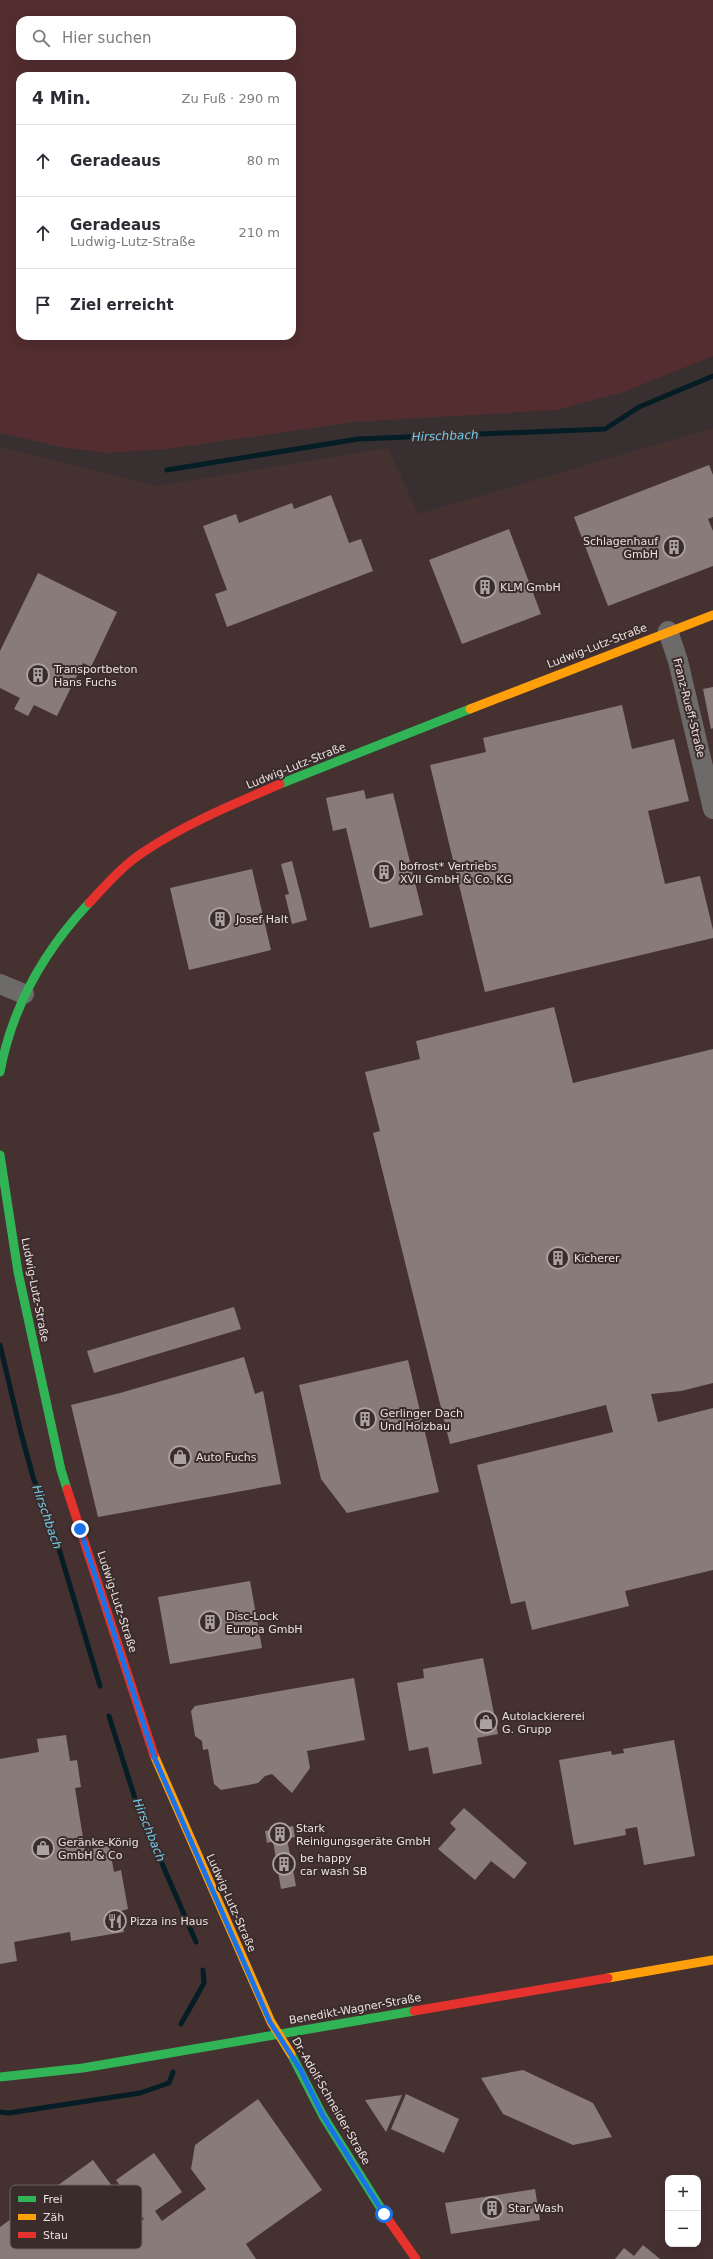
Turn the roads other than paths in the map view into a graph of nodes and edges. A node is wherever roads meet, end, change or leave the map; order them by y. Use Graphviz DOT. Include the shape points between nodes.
graph roads {
  1 [pos="713,615"];
  2 [pos="668,631"];
  3 [pos="713,810"];
  4 [pos="0,984"];
  5 [pos="24,994"];
  6 [pos="0,1072"];
  7 [pos="0,1155"];
  8 [pos="713,1960"];
  9 [pos="279,2034"];
  10 [pos="0,2077"];
  11 [pos="416,2259"];
  1 -- 2 [label="street, Ludwig-Lutz-Straße"];
  2 -- 3 [label="street, Franz-Rueff-Straße" via="678,661"];
  2 -- 5 [label="street, Ludwig-Lutz-Straße" via="306,773 204,817 166,838 120,870 68,926"];
  4 -- 5 [label="street"];
  5 -- 6 [label="street, Ludwig-Lutz-Straße" via="6,1040"];
  7 -- 9 [label="street, Ludwig-Lutz-Straße" via="18,1272 61,1470 155,1759 270,2022"];
  8 -- 9 [label="street, Benedikt-Wagner-Straße"];
  9 -- 10 [label="street, Benedikt-Wagner-Straße" via="83,2068"];
  9 -- 11 [label="street, Dr.-Adolf-Schneider-Straße" via="349,2159"];
}
